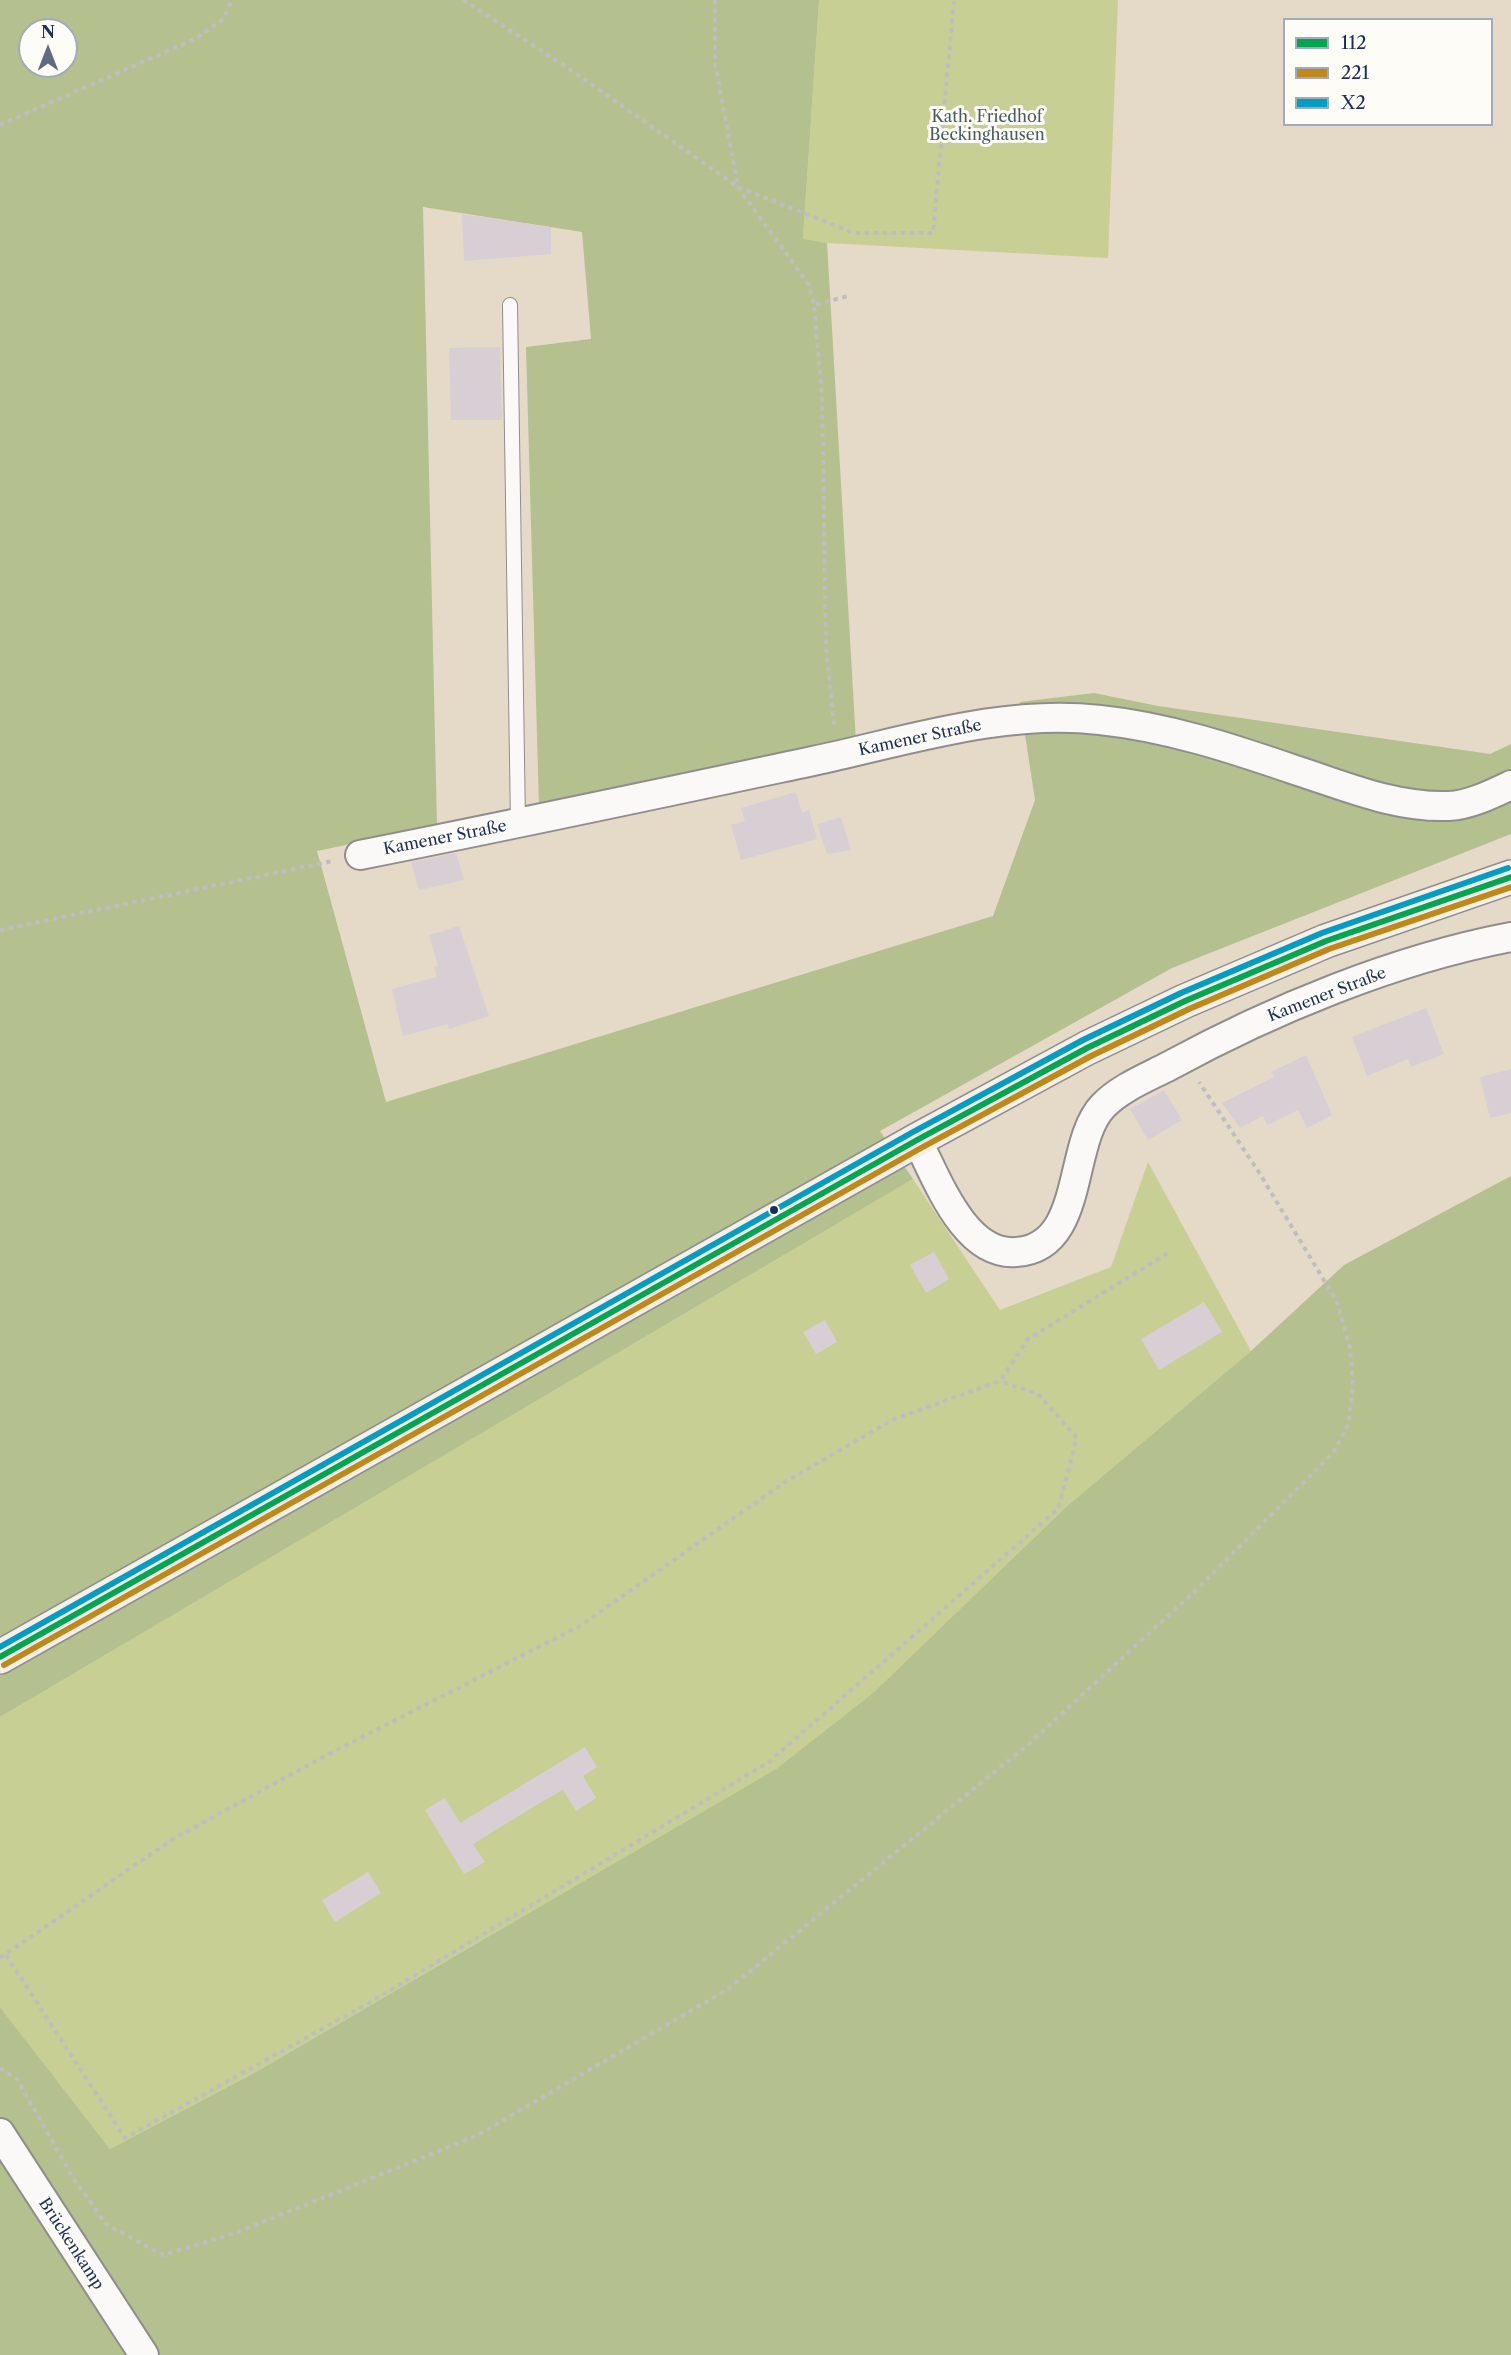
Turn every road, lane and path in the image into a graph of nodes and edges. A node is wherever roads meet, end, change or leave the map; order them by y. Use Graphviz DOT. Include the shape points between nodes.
graph roads {
  1 [pos="232,0"];
  2 [pos="463,0"];
  3 [pos="715,0"];
  4 [pos="954,0"];
  5 [pos="0,125"];
  6 [pos="738,187"];
  7 [pos="849,296"];
  8 [pos="510,305"];
  9 [pos="814,305"];
  10 [pos="837,756"];
  11 [pos="1511,785"];
  12 [pos="518,824"];
  13 [pos="360,855"];
  14 [pos="1511,877"];
  15 [pos="0,930"];
  16 [pos="1511,937"];
  17 [pos="1183,1058"];
  18 [pos="917,1140"];
  19 [pos="1168,1253"];
  20 [pos="1000,1381"];
  21 [pos="4,1654"];
  22 [pos="6,1955"];
  23 [pos="0,1958"];
  24 [pos="0,2068"];
  25 [pos="0,2133"];
  26 [pos="144,2355"];
  1 -- 5 [label="path" via="222,19 195,39"];
  2 -- 6 [label="path"];
  3 -- 6 [label="path" via="715,63"];
  4 -- 6 [label="path" via="933,233 854,233"];
  6 -- 9 [label="path" via="809,285"];
  7 -- 9 [label="path"];
  8 -- 12 [label="lane"];
  9 -- 10 [label="path" via="822,396 826,646"];
  10 -- 11 [label="street, Kamener Straße" via="969,725 1046,718 1099,719 1215,743 1385,800 1452,806 1490,796"];
  10 -- 12 [label="street, Kamener Straße"];
  12 -- 13 [label="street, Kamener Straße"];
  13 -- 15 [label="path"];
  14 -- 18 [label="main road" via="1326,941 1185,1000"];
  16 -- 17 [label="street, Kamener Straße" via="1409,964 1337,989"];
  17 -- 18 [label="street, Kamener Straße" via="1103,1106 1090,1127 1060,1224 1042,1245 1016,1253 989,1247 966,1229"];
  17 -- 24 [label="path" via="1260,1174 1337,1302 1350,1348 1353,1385 1348,1425 1333,1453 1195,1591 1030,1743 728,1989 476,2136 238,2232 162,2255 106,2224 72,2176 18,2079"];
  18 -- 21 [label="main road"];
  19 -- 20 [label="path" via="1028,1339"];
  20 -- 22 [label="path" via="892,1420 785,1482 580,1626 325,1756 173,1839"];
  20 -- 22 [label="path" via="1038,1394 1077,1438 1058,1509 769,1762 369,2003 125,2138"];
  22 -- 23 [label="path"];
  25 -- 26 [label="street, Brückenkamp"];
}
